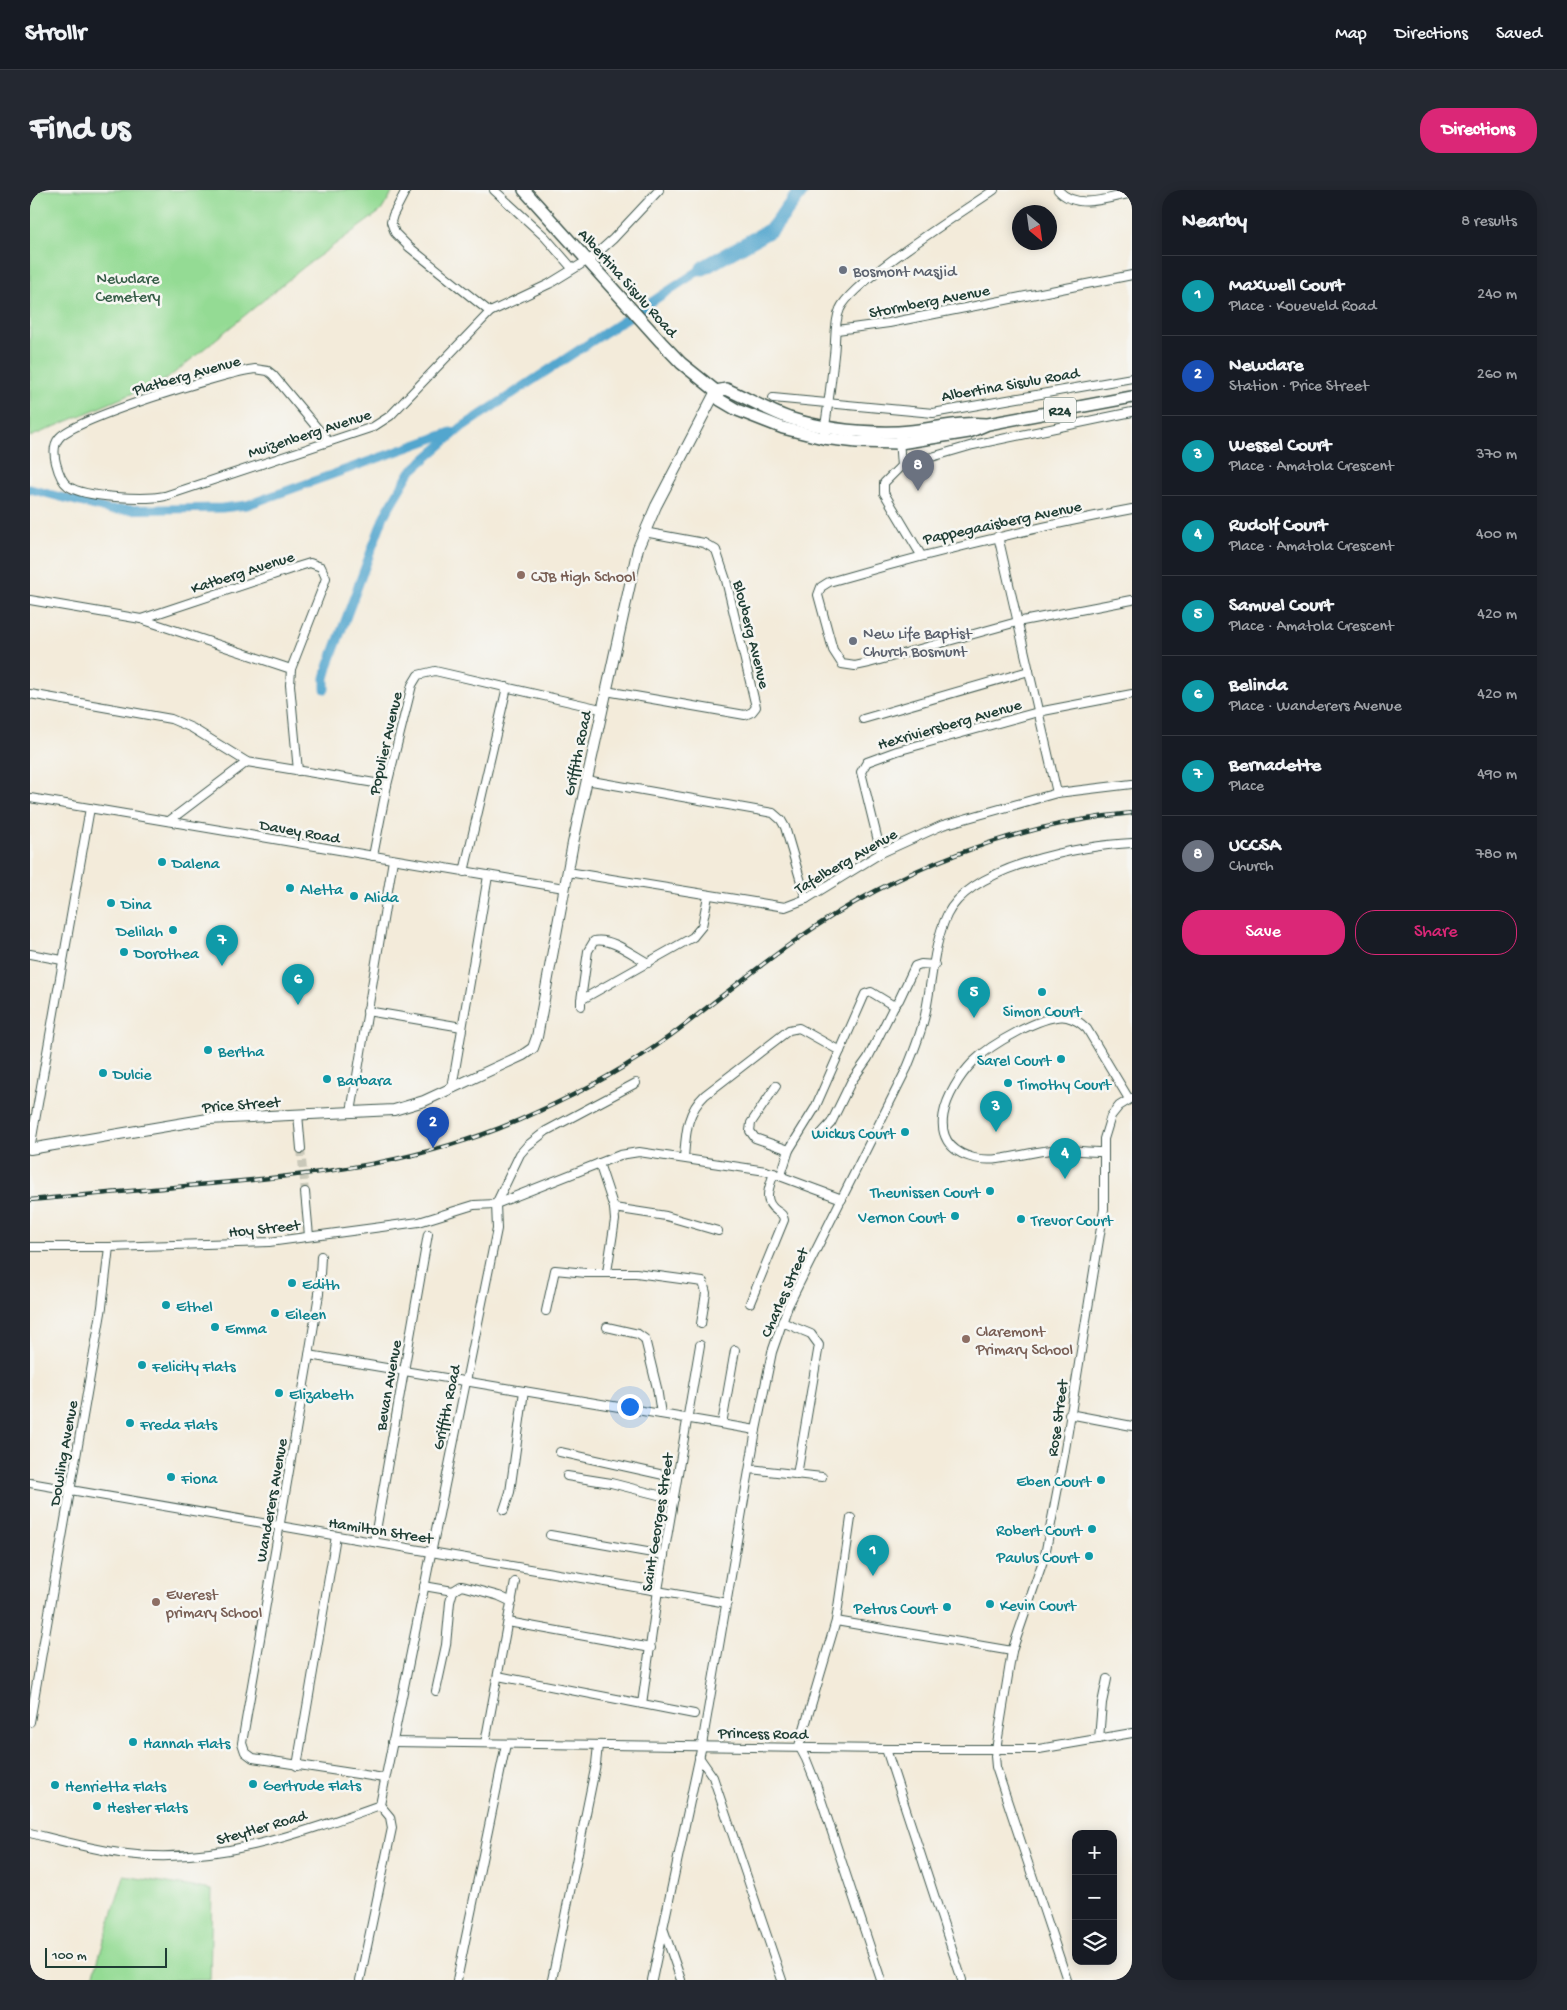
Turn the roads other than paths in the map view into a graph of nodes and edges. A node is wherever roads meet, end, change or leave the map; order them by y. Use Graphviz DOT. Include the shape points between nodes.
graph roads {
  1 [pos="406,190"];
  2 [pos="494,190"];
  3 [pos="524,190"];
  4 [pos="994,190"];
  5 [pos="1058,190"];
  6 [pos="656,191"];
  7 [pos="1132,193"];
  8 [pos="587,261"];
  9 [pos="572,268"];
  10 [pos="1132,276"];
  11 [pos="490,312"];
  12 [pos="837,330"];
  13 [pos="1132,378"];
  14 [pos="716,391"];
  15 [pos="1132,396"];
  16 [pos="773,398"];
  17 [pos="829,403"];
  18 [pos="1132,412"];
  19 [pos="824,432"];
  20 [pos="899,437"];
  21 [pos="58,439"];
  22 [pos="328,441"];
  23 [pos="901,466"];
  24 [pos="1132,509"];
  25 [pos="644,532"];
  26 [pos="998,536"];
  27 [pos="921,556"];
  28 [pos="30,600"];
  29 [pos="1132,600"];
  30 [pos="141,618"];
  31 [pos="1017,622"];
  32 [pos="291,670"];
  33 [pos="1028,671"];
  34 [pos="507,688"];
  35 [pos="606,691"];
  36 [pos="30,694"];
  37 [pos="1132,694"];
  38 [pos="601,709"];
  39 [pos="1038,712"];
  40 [pos="864,719"];
  41 [pos="247,762"];
  42 [pos="298,771"];
  43 [pos="586,780"];
  44 [pos="1132,784"];
  45 [pos="387,785"];
  46 [pos="1057,793"];
  47 [pos="30,798"];
  48 [pos="90,808"];
  49 [pos="169,821"];
  50 [pos="1132,843"];
  51 [pos="881,852"];
  52 [pos="373,856"];
  53 [pos="392,860"];
  54 [pos="464,872"];
  55 [pos="568,872"];
  56 [pos="488,876"];
  57 [pos="564,888"];
  58 [pos="708,896"];
  59 [pos="806,899"];
  60 [pos="30,954"];
  61 [pos="62,960"];
  62 [pos="648,963"];
  63 [pos="935,965"];
  64 [pos="894,1006"];
  65 [pos="367,1011"];
  66 [pos="462,1027"];
  67 [pos="840,1051"];
  68 [pos="636,1083"];
  69 [pos="776,1086"];
  70 [pos="452,1088"];
  71 [pos="1130,1099"];
  72 [pos="351,1112"];
  73 [pos="298,1114"];
  74 [pos="820,1135"];
  75 [pos="30,1149"];
  76 [pos="301,1150"];
  77 [pos="789,1150"];
  78 [pos="1102,1152"];
  79 [pos="684,1158"];
  80 [pos="600,1163"];
  81 [pos="777,1174"];
  82 [pos="305,1192"];
  83 [pos="842,1199"];
  84 [pos="496,1204"];
  85 [pos="614,1208"];
  86 [pos="718,1230"];
  87 [pos="428,1234"];
  88 [pos="309,1236"];
  89 [pos="30,1247"];
  90 [pos="109,1248"];
  91 [pos="321,1256"];
  92 [pos="607,1272"];
  93 [pos="750,1303"];
  94 [pos="546,1311"];
  95 [pos="782,1322"];
  96 [pos="701,1324"];
  97 [pos="607,1328"];
  98 [pos="700,1345"];
  99 [pos="735,1350"];
  100 [pos="309,1355"];
  101 [pos="403,1372"];
  102 [pos="465,1382"];
  103 [pos="524,1391"];
  104 [pos="661,1414"];
  105 [pos="1070,1414"];
  106 [pos="687,1419"];
  107 [pos="722,1424"];
  108 [pos="1132,1426"];
  109 [pos="756,1430"];
  110 [pos="560,1452"];
  111 [pos="750,1469"];
  112 [pos="797,1475"];
  113 [pos="567,1476"];
  114 [pos="822,1477"];
  115 [pos="677,1478"];
  116 [pos="30,1483"];
  117 [pos="70,1490"];
  118 [pos="674,1499"];
  119 [pos="504,1510"];
  120 [pos="851,1518"];
  121 [pos="279,1527"];
  122 [pos="550,1535"];
  123 [pos="336,1536"];
  124 [pos="374,1542"];
  125 [pos="430,1551"];
  126 [pos="664,1555"];
  127 [pos="515,1582"];
  128 [pos="424,1586"];
  129 [pos="658,1590"];
  130 [pos="453,1592"];
  131 [pos="512,1602"];
  132 [pos="727,1603"];
  133 [pos="836,1621"];
  134 [pos="508,1622"];
  135 [pos="651,1648"];
  136 [pos="1012,1651"];
  137 [pos="498,1676"];
  138 [pos="1107,1679"];
  139 [pos="436,1691"];
  140 [pos="642,1704"];
  141 [pos="694,1714"];
  142 [pos="30,1722"];
  143 [pos="1132,1733"];
  144 [pos="1099,1739"];
  145 [pos="392,1742"];
  146 [pos="485,1743"];
  147 [pos="506,1744"];
  148 [pos="598,1745"];
  149 [pos="702,1746"];
  150 [pos="799,1746"];
  151 [pos="997,1748"];
  152 [pos="886,1749"];
  153 [pos="699,1757"];
  154 [pos="297,1766"];
  155 [pos="384,1778"];
  156 [pos="380,1805"];
  157 [pos="30,1833"];
  158 [pos="663,1926"];
  159 [pos="360,1980"];
  160 [pos="457,1980"];
  161 [pos="552,1980"];
  162 [pos="652,1980"];
  163 [pos="681,1980"];
  164 [pos="782,1980"];
  165 [pos="881,1980"];
  166 [pos="962,1980"];
  167 [pos="1067,1980"];
  1 -- 11 [label="street" via="391,222 395,233 409,248"];
  2 -- 9 [label="street, Albertina Sisulu Road" via="545,237"];
  3 -- 8 [label="main road, Albertina Sisulu Road / R24"];
  4 -- 12 [label="street" via="857,288 840,309"];
  5 -- 7 [label="street" via="1066,198 1077,201"];
  6 -- 8 [label="street, Muizenberg Avenue" via="613,239"];
  8 -- 9 [label="street, Muizenberg Avenue"];
  8 -- 14 [label="main road, Albertina Sisulu Road / R24" via="681,363"];
  9 -- 11 [label="street, Muizenberg Avenue" via="549,284"];
  10 -- 12 [label="street, Stormberg Avenue"];
  11 -- 22 [label="street, Muizenberg Avenue" via="385,420"];
  12 -- 17 [label="street"];
  13 -- 17 [label="street, Albertina Sisulu Road" via="933,413"];
  14 -- 19 [label="main road, Albertina Sisulu Road / R24" via="726,389"];
  14 -- 25 [label="street, Griffith Road"];
  15 -- 20 [label="main road, Albertina Sisulu Road / R24" via="988,424 969,432"];
  16 -- 17 [label="street, Albertina Sisulu Road"];
  17 -- 19 [label="street"];
  18 -- 23 [label="street" via="993,439"];
  19 -- 20 [label="main road, Albertina Sisulu Road / R24" via="858,431"];
  20 -- 23 [label="street"];
  21 -- 22 [label="street, Platberg Avenue" via="67,431 114,410 255,369 273,375"];
  21 -- 22 [label="street, Muizenberg Avenue" via="55,452 57,468 68,486 92,493 150,498 165,496"];
  23 -- 27 [label="street, Pappegaaisberg Avenue" via="884,483 885,496"];
  24 -- 26 [label="street, Pappegaaisberg Avenue"];
  25 -- 35 [label="street, Griffith Road"];
  25 -- 35 [label="street, Blouberg Avenue" via="704,543 716,550 756,707 745,714"];
  26 -- 27 [label="street, Pappegaaisberg Avenue"];
  26 -- 31 [label="street"];
  27 -- 31 [label="street" via="821,587 819,602 834,650 842,664 869,663"];
  28 -- 30 [label="street"];
  29 -- 31 [label="street"];
  30 -- 32 [label="street"];
  30 -- 32 [label="street, Katberg Avenue" via="297,566 316,564 324,572 324,584"];
  31 -- 33 [label="street"];
  32 -- 42 [label="street, Katberg Avenue"];
  33 -- 39 [label="street"];
  33 -- 40 [label="street"];
  34 -- 38 [label="street, Populier Avenue"];
  34 -- 45 [label="street, Populier Avenue" via="435,672 418,676 412,685"];
  34 -- 54 [label="street"];
  35 -- 38 [label="street, Griffith Road"];
  36 -- 41 [label="street" via="172,719"];
  37 -- 39 [label="street, Hexriviersberg Avenue"];
  38 -- 43 [label="street, Griffith Road"];
  39 -- 46 [label="street"];
  39 -- 51 [label="street, Hexriviersberg Avenue" via="867,762 861,772"];
  41 -- 42 [label="street"];
  41 -- 49 [label="street"];
  42 -- 45 [label="street"];
  43 -- 55 [label="street, Griffith Road"];
  43 -- 59 [label="street" via="773,813 785,827"];
  44 -- 46 [label="street, Tafelberg Avenue"];
  45 -- 52 [label="street, Populier Avenue"];
  46 -- 51 [label="street, Tafelberg Avenue" via="943,826"];
  47 -- 48 [label="street, Davey Road"];
  48 -- 49 [label="street, Davey Road"];
  48 -- 61 [label="street"];
  49 -- 52 [label="street, Davey Road"];
  50 -- 63 [label="street, Charles Street" via="1085,848 1014,866 982,882 957,902 947,916"];
  51 -- 59 [label="street, Tafelberg Avenue"];
  52 -- 53 [label="street, Davey Road"];
  53 -- 54 [label="street, Davey Road"];
  53 -- 65 [label="street"];
  54 -- 56 [label="street, Davey Road"];
  55 -- 57 [label="street, Griffith Road"];
  55 -- 58 [label="street, Tafelberg Avenue"];
  56 -- 57 [label="street, Davey Road"];
  56 -- 66 [label="street"];
  57 -- 70 [label="street, Griffith Road" via="536,1043 523,1056"];
  58 -- 59 [label="street, Tafelberg Avenue" via="777,907"];
  58 -- 62 [label="street" via="704,921 698,932"];
  60 -- 61 [label="street"];
  61 -- 75 [label="street"];
  62 -- 62 [label="street" via="620,947 601,940 594,941 588,951 581,1003"];
  63 -- 64 [label="street" via="915,966"];
  63 -- 83 [label="street, Charles Street" via="926,1015 917,1042"];
  64 -- 67 [label="street" via="867,992"];
  64 -- 74 [label="street" via="868,1058"];
  65 -- 66 [label="street"];
  65 -- 72 [label="street"];
  66 -- 70 [label="street"];
  67 -- 77 [label="street" via="815,1108"];
  67 -- 79 [label="street" via="799,1028 789,1030 693,1107"];
  68 -- 84 [label="street, Griffith Road" via="535,1139 520,1154"];
  69 -- 77 [label="street" via="751,1123 750,1132 755,1138"];
  70 -- 72 [label="street, Price Street" via="404,1108"];
  71 -- 78 [label="street, Rose Street" via="1111,1116"];
  71 -- 78 [label="street" via="1087,1029 1078,1021 1055,1017 1031,1026 975,1060 956,1085 941,1123 948,1143 975,1158 1052,1150"];
  72 -- 73 [label="street, Price Street"];
  73 -- 75 [label="street, Price Street" via="208,1119"];
  73 -- 76 [label="street"];
  77 -- 81 [label="street"];
  78 -- 105 [label="street, Rose Street" via="1106,1192 1104,1209"];
  79 -- 80 [label="street, Hoy Street" via="639,1152"];
  79 -- 81 [label="street, Hoy Street"];
  80 -- 84 [label="street, Hoy Street"];
  80 -- 85 [label="street"];
  81 -- 83 [label="street, Hoy Street"];
  81 -- 93 [label="street" via="768,1193 768,1201 784,1220"];
  82 -- 88 [label="street"];
  83 -- 95 [label="street, Charles Street"];
  84 -- 88 [label="street, Hoy Street" via="474,1205 419,1222"];
  84 -- 102 [label="street, Griffith Road" via="497,1229"];
  85 -- 86 [label="street" via="666,1216"];
  85 -- 92 [label="street"];
  87 -- 101 [label="street, Bevan Avenue"];
  88 -- 90 [label="street, Hoy Street" via="250,1244"];
  89 -- 90 [label="street, Hoy Street"];
  90 -- 117 [label="street, Dowling Avenue"];
  91 -- 100 [label="street, Wanderers Avenue" via="319,1294"];
  92 -- 94 [label="street" via="555,1270"];
  92 -- 96 [label="street" via="703,1282 706,1293"];
  95 -- 109 [label="street, Charles Street" via="772,1352"];
  95 -- 112 [label="street" via="811,1334 819,1345"];
  97 -- 104 [label="street" via="645,1338"];
  98 -- 106 [label="street, Saint Georges Street"];
  99 -- 107 [label="street"];
  100 -- 101 [label="street"];
  100 -- 121 [label="street, Wanderers Avenue"];
  101 -- 102 [label="street"];
  101 -- 124 [label="street, Bevan Avenue"];
  102 -- 103 [label="street"];
  102 -- 125 [label="street, Griffith Road"];
  103 -- 104 [label="street"];
  103 -- 119 [label="street" via="510,1492"];
  104 -- 106 [label="street"];
  105 -- 108 [label="street"];
  105 -- 136 [label="street, Rose Street" via="1045,1555"];
  106 -- 107 [label="street"];
  106 -- 115 [label="street, Saint Georges Street"];
  107 -- 109 [label="street"];
  109 -- 111 [label="street, Charles Street"];
  110 -- 115 [label="street"];
  111 -- 112 [label="street"];
  111 -- 132 [label="street, Charles Street"];
  112 -- 114 [label="street"];
  113 -- 118 [label="street"];
  115 -- 118 [label="street, Saint Georges Street"];
  116 -- 117 [label="street, Hamilton Street"];
  117 -- 121 [label="street, Hamilton Street"];
  117 -- 142 [label="street, Dowling Avenue"];
  118 -- 126 [label="street, Saint Georges Street"];
  120 -- 133 [label="street"];
  121 -- 123 [label="street, Hamilton Street"];
  121 -- 154 [label="street, Wanderers Avenue" via="242,1744 253,1758"];
  122 -- 126 [label="street"];
  123 -- 124 [label="street, Hamilton Street"];
  123 -- 154 [label="street"];
  124 -- 125 [label="street, Hamilton Street"];
  125 -- 128 [label="street, Griffith Road"];
  125 -- 129 [label="street, Hamilton Street"];
  126 -- 129 [label="street, Saint Georges Street"];
  127 -- 131 [label="street"];
  128 -- 130 [label="street"];
  128 -- 145 [label="street, Griffith Road"];
  129 -- 132 [label="street, Hamilton Street"];
  129 -- 135 [label="street, Saint Georges Street"];
  130 -- 131 [label="street" via="461,1586"];
  130 -- 139 [label="street"];
  131 -- 134 [label="street"];
  132 -- 149 [label="street, Charles Street"];
  133 -- 136 [label="street"];
  133 -- 150 [label="street"];
  134 -- 135 [label="street"];
  134 -- 137 [label="street"];
  135 -- 140 [label="street, Saint Georges Street"];
  136 -- 151 [label="street, Rose Street"];
  137 -- 140 [label="street"];
  137 -- 146 [label="street"];
  138 -- 144 [label="street" via="1100,1712"];
  140 -- 141 [label="street"];
  143 -- 144 [label="street, Princess Road"];
  144 -- 151 [label="street, Princess Road" via="1049,1748"];
  145 -- 146 [label="street, Princess Road"];
  145 -- 155 [label="street, Griffith Road"];
  146 -- 147 [label="street, Princess Road"];
  147 -- 148 [label="street, Princess Road"];
  147 -- 160 [label="street"];
  148 -- 149 [label="street, Princess Road"];
  148 -- 161 [label="street"];
  149 -- 150 [label="street, Princess Road"];
  149 -- 153 [label="street, Charles Street"];
  150 -- 152 [label="street, Princess Road"];
  150 -- 165 [label="street" via="816,1784"];
  151 -- 152 [label="street, Princess Road"];
  151 -- 167 [label="street, Rose Street" via="996,1767"];
  152 -- 166 [label="street"];
  153 -- 158 [label="street, Charles Street"];
  153 -- 164 [label="street" via="713,1777"];
  154 -- 155 [label="street"];
  155 -- 156 [label="street, Griffith Road"];
  156 -- 157 [label="street, Steytler Road" via="243,1848 201,1856 129,1855"];
  156 -- 159 [label="street" via="390,1817 392,1828"];
  158 -- 162 [label="street, Charles Street"];
  158 -- 163 [label="street"];
}
